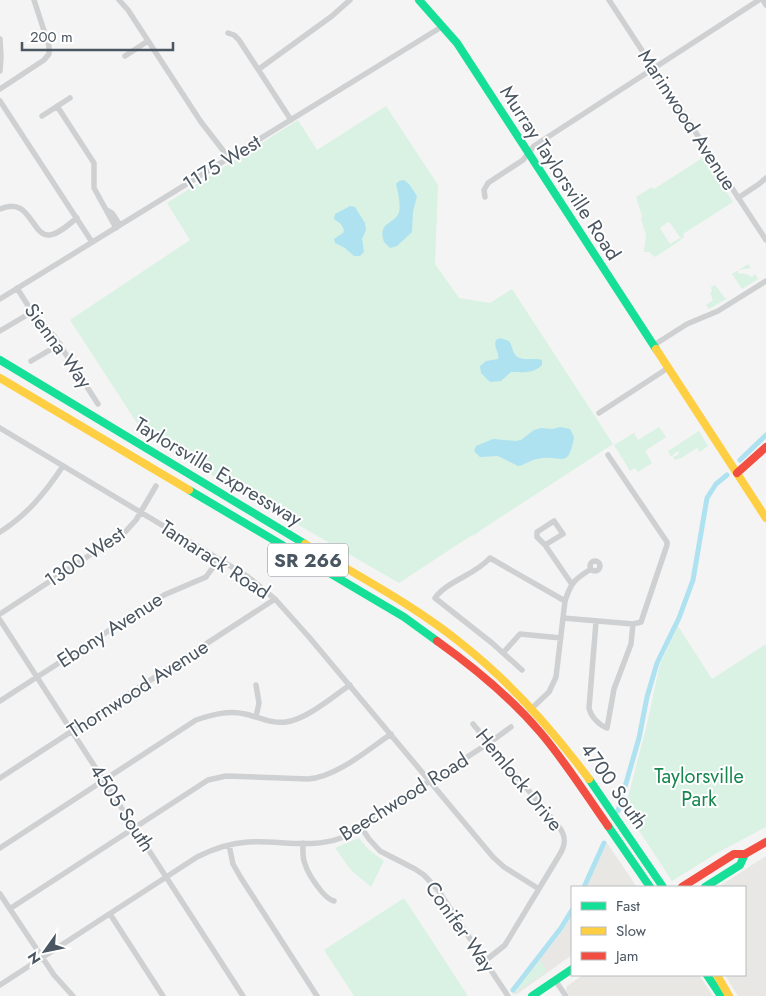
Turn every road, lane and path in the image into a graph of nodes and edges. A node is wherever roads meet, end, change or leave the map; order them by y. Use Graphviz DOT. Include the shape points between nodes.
graph roads {
  1 [pos="34,0"];
  2 [pos="119,0"];
  3 [pos="350,0"];
  4 [pos="419,0"];
  5 [pos="609,0"];
  6 [pos="759,0"];
  7 [pos="763,0"];
  8 [pos="766,5"];
  9 [pos="443,26"];
  10 [pos="228,33"];
  11 [pos="0,39"];
  12 [pos="148,41"];
  13 [pos="125,56"];
  14 [pos="259,69"];
  15 [pos="654,69"];
  16 [pos="0,71"];
  17 [pos="0,89"];
  18 [pos="70,98"];
  19 [pos="0,101"];
  20 [pos="57,106"];
  21 [pos="42,116"];
  22 [pos="292,120"];
  23 [pos="528,153"];
  24 [pos="229,158"];
  25 [pos="766,178"];
  26 [pos="485,197"];
  27 [pos="738,198"];
  28 [pos="0,209"];
  29 [pos="77,218"];
  30 [pos="118,227"];
  31 [pos="766,240"];
  32 [pos="92,242"];
  33 [pos="766,281"];
  34 [pos="17,288"];
  35 [pos="0,299"];
  36 [pos="32,312"];
  37 [pos="0,331"];
  38 [pos="60,344"];
  39 [pos="654,346"];
  40 [pos="0,360"];
  41 [pos="31,362"];
  42 [pos="668,368"];
  43 [pos="0,378"];
  44 [pos="98,404"];
  45 [pos="599,413"];
  46 [pos="0,428"];
  47 [pos="766,447"];
  48 [pos="608,455"];
  49 [pos="63,466"];
  50 [pos="737,473"];
  51 [pos="156,486"];
  52 [pos="140,512"];
  53 [pos="766,518"];
  54 [pos="0,532"];
  55 [pos="546,545"];
  56 [pos="219,560"];
  57 [pos="591,569"];
  58 [pos="572,584"];
  59 [pos="275,599"];
  60 [pos="565,600"];
  61 [pos="0,614"];
  62 [pos="563,618"];
  63 [pos="0,620"];
  64 [pos="596,622"];
  65 [pos="633,624"];
  66 [pos="561,638"];
  67 [pos="503,653"];
  68 [pos="522,670"];
  69 [pos="37,677"];
  70 [pos="256,685"];
  71 [pos="350,686"];
  72 [pos="0,701"];
  73 [pos="532,709"];
  74 [pos="525,715"];
  75 [pos="256,717"];
  76 [pos="473,724"];
  77 [pos="511,727"];
  78 [pos="72,731"];
  79 [pos="391,734"];
  80 [pos="489,743"];
  81 [pos="0,778"];
  82 [pos="104,780"];
  83 [pos="430,782"];
  84 [pos="360,827"];
  85 [pos="135,828"];
  86 [pos="766,842"];
  87 [pos="303,843"];
  88 [pos="229,844"];
  89 [pos="0,848"];
  90 [pos="745,854"];
  91 [pos="166,877"];
  92 [pos="649,886"];
  93 [pos="661,886"];
  94 [pos="684,886"];
  95 [pos="707,886"];
  96 [pos="539,890"];
  97 [pos="0,894"];
  98 [pos="334,901"];
  99 [pos="11,908"];
  100 [pos="110,914"];
  101 [pos="42,957"];
  102 [pos="485,961"];
  103 [pos="571,969"];
  104 [pos="707,976"];
  105 [pos="718,976"];
  106 [pos="555,980"];
  107 [pos="0,985"];
  108 [pos="73,996"];
  109 [pos="163,996"];
  110 [pos="243,996"];
  111 [pos="317,996"];
  112 [pos="508,996"];
  113 [pos="532,996"];
  114 [pos="566,996"];
  115 [pos="722,996"];
  116 [pos="729,996"];
  1 -- 17 [label="street" via="49,54"];
  2 -- 12 [label="street"];
  3 -- 14 [label="street"];
  4 -- 9 [label="main road, Murray Taylorsville Road"];
  5 -- 15 [label="street, Marinwood Avenue"];
  6 -- 15 [label="street"];
  7 -- 8 [label="street"];
  9 -- 22 [label="street, 1175 West"];
  9 -- 23 [label="main road, Murray Taylorsville Road"];
  10 -- 14 [label="street" via="239,40"];
  11 -- 16 [label="street"];
  12 -- 13 [label="street"];
  12 -- 24 [label="street" via="201,122"];
  14 -- 22 [label="street"];
  15 -- 23 [label="street"];
  15 -- 27 [label="street, Marinwood Avenue"];
  18 -- 20 [label="street"];
  19 -- 29 [label="street"];
  20 -- 21 [label="street"];
  20 -- 30 [label="street" via="94,163 94,188 108,216"];
  22 -- 24 [label="street, 1175 West"];
  23 -- 26 [label="street" via="523,160 488,183"];
  23 -- 39 [label="main road, Murray Taylorsville Road"];
  24 -- 30 [label="street, 1175 West"];
  25 -- 27 [label="street"];
  27 -- 31 [label="street, Marinwood Avenue"];
  28 -- 29 [label="street" via="11,206 23,210 47,235"];
  29 -- 32 [label="street"];
  30 -- 32 [label="street, 1175 West"];
  32 -- 34 [label="street, 1175 West"];
  33 -- 39 [label="street" via="718,312 688,324"];
  34 -- 35 [label="street, 1175 West"];
  34 -- 36 [label="street, Sienna Way"];
  36 -- 37 [label="street"];
  36 -- 38 [label="street, Sienna Way"];
  38 -- 41 [label="street"];
  38 -- 44 [label="street, Sienna Way"];
  39 -- 42 [label="main road, Murray Taylorsville Road"];
  40 -- 73 [label="main road, Taylorsville Expressway / SR 266" via="419,613 482,660"];
  42 -- 45 [label="street"];
  42 -- 50 [label="main road, Murray Taylorsville Road"];
  43 -- 74 [label="main road, Taylorsville Expressway / SR 266" via="411,622 481,673"];
  46 -- 49 [label="street, Tamarack Road"];
  47 -- 50 [label="main road"];
  48 -- 65 [label="street" via="667,542 643,619"];
  49 -- 52 [label="street, Tamarack Road"];
  49 -- 54 [label="street" via="35,504"];
  50 -- 53 [label="main road, Murray Taylorsville Road"];
  51 -- 52 [label="street, 1300 West"];
  52 -- 56 [label="street, Tamarack Road"];
  52 -- 61 [label="street, 1300 West" via="131,526 117,538"];
  55 -- 55 [label="street" via="537,537 537,532 554,521 563,534"];
  55 -- 58 [label="street"];
  56 -- 59 [label="street, Tamarack Road" via="247,576"];
  56 -- 69 [label="street, Ebony Avenue" via="206,577 164,595"];
  57 -- 58 [label="street"];
  58 -- 60 [label="street"];
  59 -- 71 [label="street, Tamarack Road"];
  59 -- 78 [label="street, Thornwood Avenue"];
  60 -- 62 [label="street"];
  60 -- 67 [label="street" via="490,558 434,598"];
  62 -- 64 [label="street"];
  62 -- 66 [label="street"];
  63 -- 69 [label="street, 4505 South"];
  64 -- 65 [label="street"];
  64 -- 65 [label="street" via="589,708 601,726 607,728 614,688 631,644"];
  66 -- 67 [label="street" via="520,634"];
  66 -- 73 [label="street" via="554,682"];
  67 -- 68 [label="street"];
  69 -- 72 [label="street, Ebony Avenue"];
  69 -- 78 [label="street, 4505 South"];
  70 -- 75 [label="street" via="259,703"];
  71 -- 75 [label="street" via="296,719 274,722"];
  71 -- 79 [label="street, Tamarack Road"];
  73 -- 74 [label="street"];
  73 -- 93 [label="main road, 4700 South / SR 266" via="585,771"];
  74 -- 92 [label="main road, 4700 South / SR 266" via="564,762"];
  75 -- 82 [label="street" via="227,713 196,720"];
  76 -- 80 [label="street, Hemlock Drive"];
  77 -- 80 [label="street, Beechwood Road"];
  78 -- 81 [label="street, Thornwood Avenue"];
  78 -- 82 [label="street, 4505 South"];
  79 -- 83 [label="street, Tamarack Road"];
  79 -- 85 [label="street" via="319,778 214,778"];
  80 -- 83 [label="street, Beechwood Road"];
  80 -- 96 [label="street, Hemlock Drive" via="564,834 564,848"];
  82 -- 85 [label="street, 4505 South"];
  82 -- 89 [label="street"];
  83 -- 84 [label="street, Beechwood Road"];
  83 -- 96 [label="street, Tamarack Road" via="498,862"];
  84 -- 87 [label="street, Beechwood Road" via="335,841"];
  84 -- 102 [label="street, Conifer Way" via="380,850 432,882"];
  85 -- 91 [label="street, 4505 South"];
  85 -- 99 [label="street"];
  86 -- 90 [label="main road"];
  87 -- 88 [label="street, Beechwood Road"];
  87 -- 98 [label="street" via="307,869 323,894"];
  88 -- 91 [label="street, Beechwood Road" via="202,855"];
  88 -- 111 [label="street" via="241,878"];
  90 -- 94 [label="main road" via="734,854"];
  90 -- 95 [label="main road" via="740,865"];
  91 -- 100 [label="street, Beechwood Road"];
  91 -- 110 [label="street, 4505 South"];
  96 -- 102 [label="street, Hemlock Drive" via="505,945"];
  97 -- 99 [label="street"];
  99 -- 101 [label="street"];
  100 -- 101 [label="street, Beechwood Road"];
  100 -- 109 [label="street"];
  101 -- 107 [label="street, Beechwood Road"];
  101 -- 108 [label="street"];
  102 -- 112 [label="street, Conifer Way"];
  103 -- 106 [label="main road"];
  104 -- 115 [label="main road"];
  105 -- 116 [label="main road"];
  106 -- 113 [label="main road"];
  106 -- 114 [label="street"];
}
